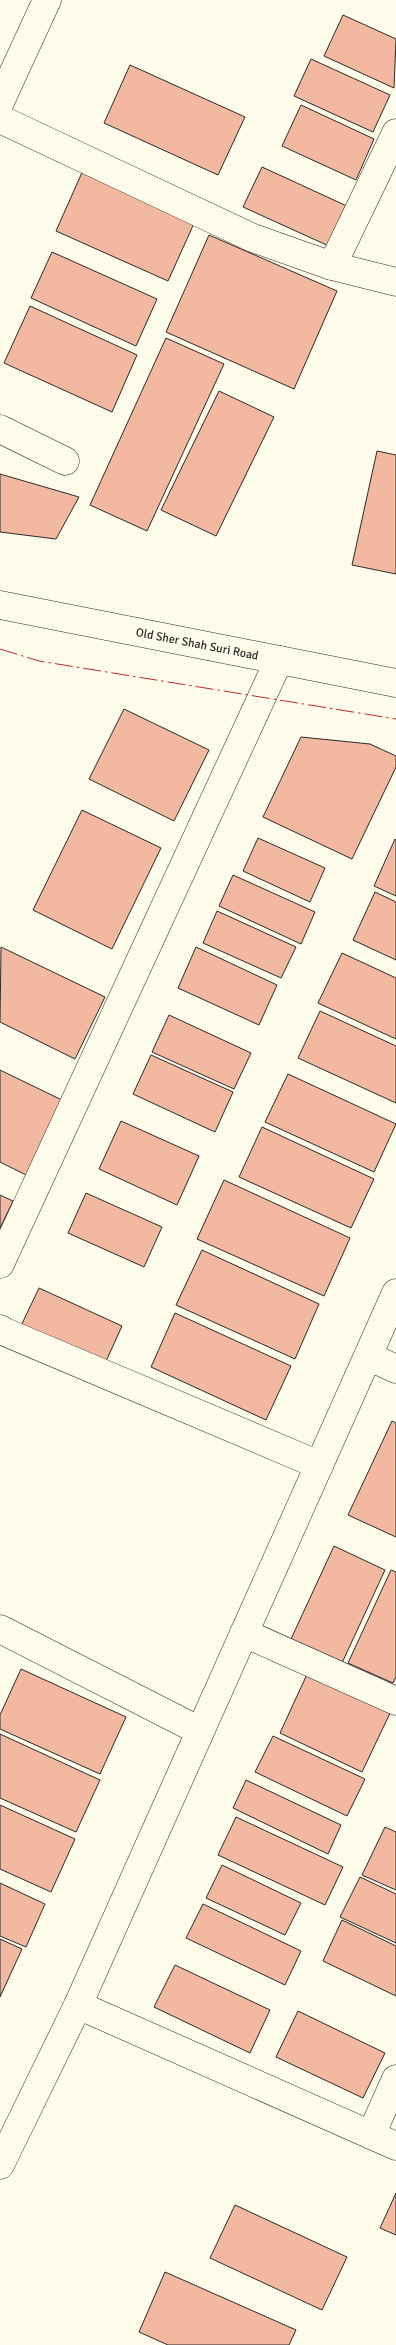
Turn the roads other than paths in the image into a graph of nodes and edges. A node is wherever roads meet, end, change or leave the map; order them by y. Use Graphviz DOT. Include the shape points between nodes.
graph roads {
  1 [pos="47,0"];
  2 [pos="0,102"];
  3 [pos="0,119"];
  4 [pos="396,133"];
  5 [pos="332,266"];
  6 [pos="396,282"];
  7 [pos="0,429"];
  8 [pos="65,460"];
  9 [pos="0,605"];
  10 [pos="279,660"];
  11 [pos="396,683"];
  12 [pos="0,1264"];
  13 [pos="396,1293"];
  14 [pos="0,1328"];
  15 [pos="368,1356"];
  16 [pos="396,1369"];
  17 [pos="319,1464"];
  18 [pos="0,1629"];
  19 [pos="244,1633"];
  20 [pos="396,1700"];
  21 [pos="200,1731"];
  22 [pos="78,2005"];
  23 [pos="396,2079"];
  24 [pos="371,2135"];
  25 [pos="396,2146"];
  26 [pos="0,2165"];
  1 -- 2 [label="street"];
  3 -- 5 [label="street" via="253,238"];
  4 -- 5 [label="street"];
  5 -- 6 [label="street"];
  7 -- 8 [label="street"];
  9 -- 10 [label="street, Old Sher Shah Suri Road"];
  10 -- 11 [label="street, Old Sher Shah Suri Road"];
  10 -- 12 [label="street"];
  13 -- 15 [label="street"];
  14 -- 17 [label="street"];
  15 -- 16 [label="street"];
  15 -- 17 [label="street"];
  17 -- 19 [label="street"];
  18 -- 21 [label="street"];
  19 -- 20 [label="street"];
  19 -- 21 [label="street"];
  21 -- 22 [label="street"];
  22 -- 24 [label="street"];
  22 -- 26 [label="street"];
  23 -- 24 [label="street"];
  24 -- 25 [label="street"];
}
